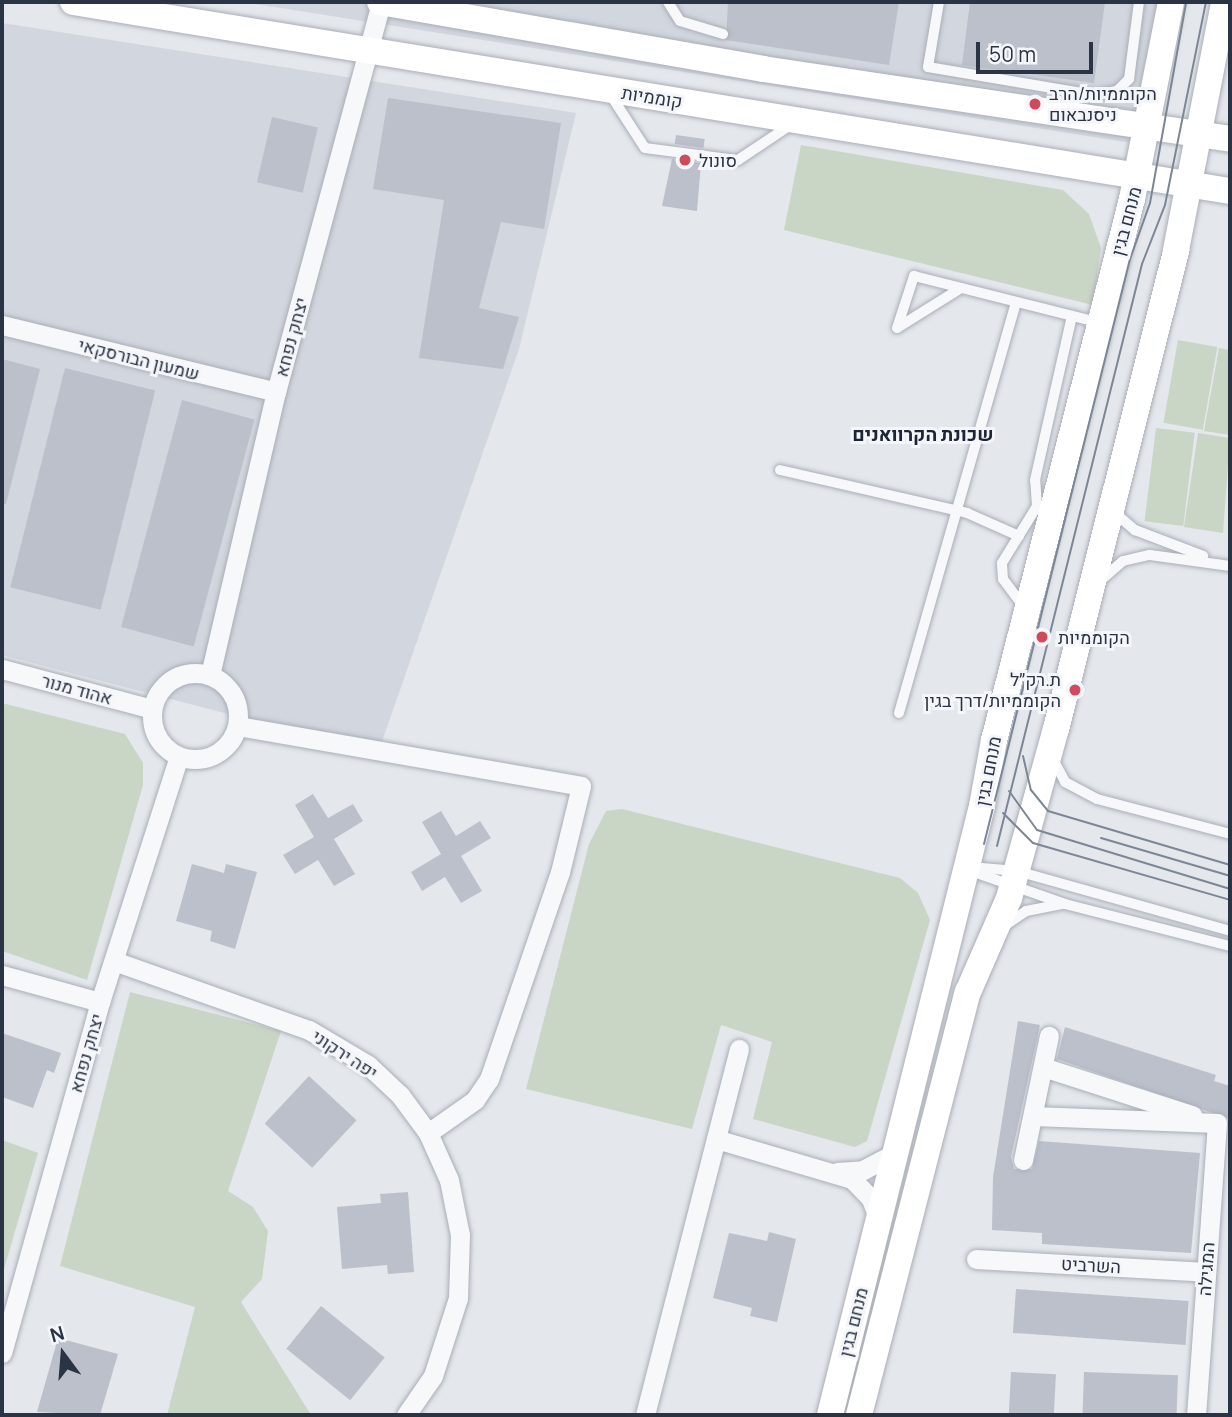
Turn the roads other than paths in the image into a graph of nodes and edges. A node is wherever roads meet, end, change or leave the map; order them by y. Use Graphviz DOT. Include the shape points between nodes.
graph roads {
  1 [pos="73,2"];
  2 [pos="380,2"];
  3 [pos="668,2"];
  4 [pos="939,2"];
  5 [pos="1139,2"];
  6 [pos="1171,2"];
  7 [pos="1224,2"];
  8 [pos="723,34"];
  9 [pos="369,53"];
  10 [pos="1214,72"];
  11 [pos="608,91"];
  12 [pos="799,119"];
  13 [pos="1230,122"];
  14 [pos="1149,128"];
  15 [pos="1201,135"];
  16 [pos="1230,139"];
  17 [pos="1076,165"];
  18 [pos="1138,177"];
  19 [pos="1190,187"];
  20 [pos="1230,194"];
  21 [pos="1123,232"];
  22 [pos="1176,250"];
  23 [pos="961,288"];
  24 [pos="1016,302"];
  25 [pos="1072,316"];
  26 [pos="1097,322"];
  27 [pos="2,325"];
  28 [pos="276,393"];
  29 [pos="780,470"];
  30 [pos="1109,506"];
  31 [pos="957,510"];
  32 [pos="1019,536"];
  33 [pos="1230,565"];
  34 [pos="1088,594"];
  35 [pos="1027,610"];
  36 [pos="2,669"];
  37 [pos="210,675"];
  38 [pos="152,709"];
  39 [pos="899,713"];
  40 [pos="238,726"];
  41 [pos="1050,751"];
  42 [pos="178,756"];
  43 [pos="1230,834"];
  44 [pos="965,867"];
  45 [pos="1014,878"];
  46 [pos="1065,904"];
  47 [pos="1230,931"];
  48 [pos="993,940"];
  49 [pos="1230,946"];
  50 [pos="114,961"];
  51 [pos="2,975"];
  52 [pos="100,1002"];
  53 [pos="1049,1036"];
  54 [pos="740,1049"];
  55 [pos="1043,1067"];
  56 [pos="1033,1116"];
  57 [pos="1224,1125"];
  58 [pos="428,1133"];
  59 [pos="716,1139"];
  60 [pos="895,1153"];
  61 [pos="1023,1160"];
  62 [pos="836,1172"];
  63 [pos="1210,1205"];
  64 [pos="1230,1206"];
  65 [pos="879,1220"];
  66 [pos="976,1259"];
  67 [pos="1206,1272"];
  68 [pos="2,1353"];
  69 [pos="405,1415"];
  70 [pos="645,1415"];
  71 [pos="830,1415"];
  72 [pos="859,1415"];
  73 [pos="1196,1415"];
  1 -- 9 [label="main road, קוממיות"];
  2 -- 9 [label="street, יצחק נפחא"];
  2 -- 14 [label="main road"];
  3 -- 8 [label="lane" via="680,21"];
  4 -- 5 [label="lane" via="928,67 1094,94 1116,91 1129,79"];
  6 -- 14 [label="main road, מנחם בגין"];
  7 -- 10 [label="main road, מנחם בגין"];
  9 -- 11 [label="main road, קוממיות"];
  9 -- 28 [label="street, יצחק נפחא"];
  10 -- 13 [label="main road" via="1216,96"];
  10 -- 15 [label="main road, מנחם בגין"];
  11 -- 12 [label="main road, קוממיות"];
  11 -- 12 [label="lane" via="645,148 738,160"];
  12 -- 17 [label="main road, קוממיות"];
  14 -- 15 [label="main road"];
  14 -- 18 [label="main road, מנחם בגין"];
  15 -- 16 [label="main road"];
  15 -- 19 [label="main road, מנחם בגין"];
  17 -- 18 [label="main road, קוממיות"];
  17 -- 21 [label="main road" via="1115,189"];
  18 -- 19 [label="main road, קוממיות"];
  18 -- 21 [label="main road, מנחם בגין"];
  19 -- 20 [label="main road, קוממיות"];
  19 -- 22 [label="main road, מנחם בגין"];
  20 -- 22 [label="main road" via="1200,211"];
  21 -- 26 [label="main road, מנחם בגין"];
  22 -- 30 [label="main road, מנחם בגין"];
  23 -- 23 [label="lane" via="914,276 897,328 918,315"];
  23 -- 24 [label="lane"];
  24 -- 25 [label="lane"];
  24 -- 31 [label="lane"];
  25 -- 26 [label="lane"];
  25 -- 32 [label="lane" via="1035,480 1037,506"];
  26 -- 35 [label="main road, מנחם בגין"];
  27 -- 28 [label="street, שמעון הבורסקאי"];
  28 -- 37 [label="street, יצחק נפחא"];
  29 -- 31 [label="lane"];
  30 -- 33 [label="lane" via="1135,530"];
  30 -- 34 [label="main road, מנחם בגין"];
  31 -- 32 [label="lane"];
  31 -- 39 [label="lane"];
  32 -- 35 [label="lane" via="1006,549 1003,579"];
  33 -- 34 [label="lane" via="1165,555 1134,557 1117,565"];
  34 -- 41 [label="main road, מנחם בגין"];
  35 -- 44 [label="main road, מנחם בגין"];
  36 -- 38 [label="street, אהוד מנור"];
  37 -- 38 [label="street" via="180,675 157,694"];
  37 -- 40 [label="street" via="235,696"];
  38 -- 42 [label="street" via="156,734"];
  40 -- 42 [label="street" via="222,751 193,760"];
  40 -- 58 [label="street" via="581,786 560,872 489,1079 475,1100"];
  41 -- 43 [label="lane" via="1059,776 1075,790 1132,810"];
  41 -- 45 [label="main road, מנחם בגין"];
  42 -- 50 [label="street, יצחק נפחא"];
  44 -- 45 [label="lane"];
  44 -- 45 [label="lane"];
  44 -- 60 [label="main road, מנחם בגין"];
  45 -- 46 [label="lane"];
  45 -- 47 [label="lane"];
  45 -- 48 [label="main road, מנחם בגין"];
  46 -- 48 [label="lane" via="1026,911"];
  46 -- 49 [label="lane"];
  48 -- 72 [label="main road, מנחם בגין" via="968,992 945,1073"];
  50 -- 52 [label="street, יצחק נפחא"];
  50 -- 58 [label="street, יפה ירקוני" via="309,1030 368,1065 400,1095"];
  51 -- 52 [label="street"];
  52 -- 68 [label="street, יצחק נפחא"];
  53 -- 55 [label="street"];
  54 -- 59 [label="street"];
  55 -- 56 [label="street"];
  55 -- 57 [label="street"];
  56 -- 57 [label="street"];
  56 -- 61 [label="street"];
  57 -- 63 [label="street, המגילה"];
  58 -- 69 [label="street, יפה ירקוני" via="449,1180 460,1235 458,1298 433,1376"];
  59 -- 62 [label="street"];
  59 -- 70 [label="street"];
  60 -- 62 [label="street" via="863,1170"];
  60 -- 65 [label="main road, מנחם בגין"];
  62 -- 65 [label="street" via="866,1191"];
  63 -- 64 [label="street"];
  63 -- 67 [label="street, המגילה"];
  65 -- 71 [label="main road, מנחם בגין"];
  66 -- 67 [label="street, השרביט"];
  67 -- 73 [label="street, המגילה"];
}
